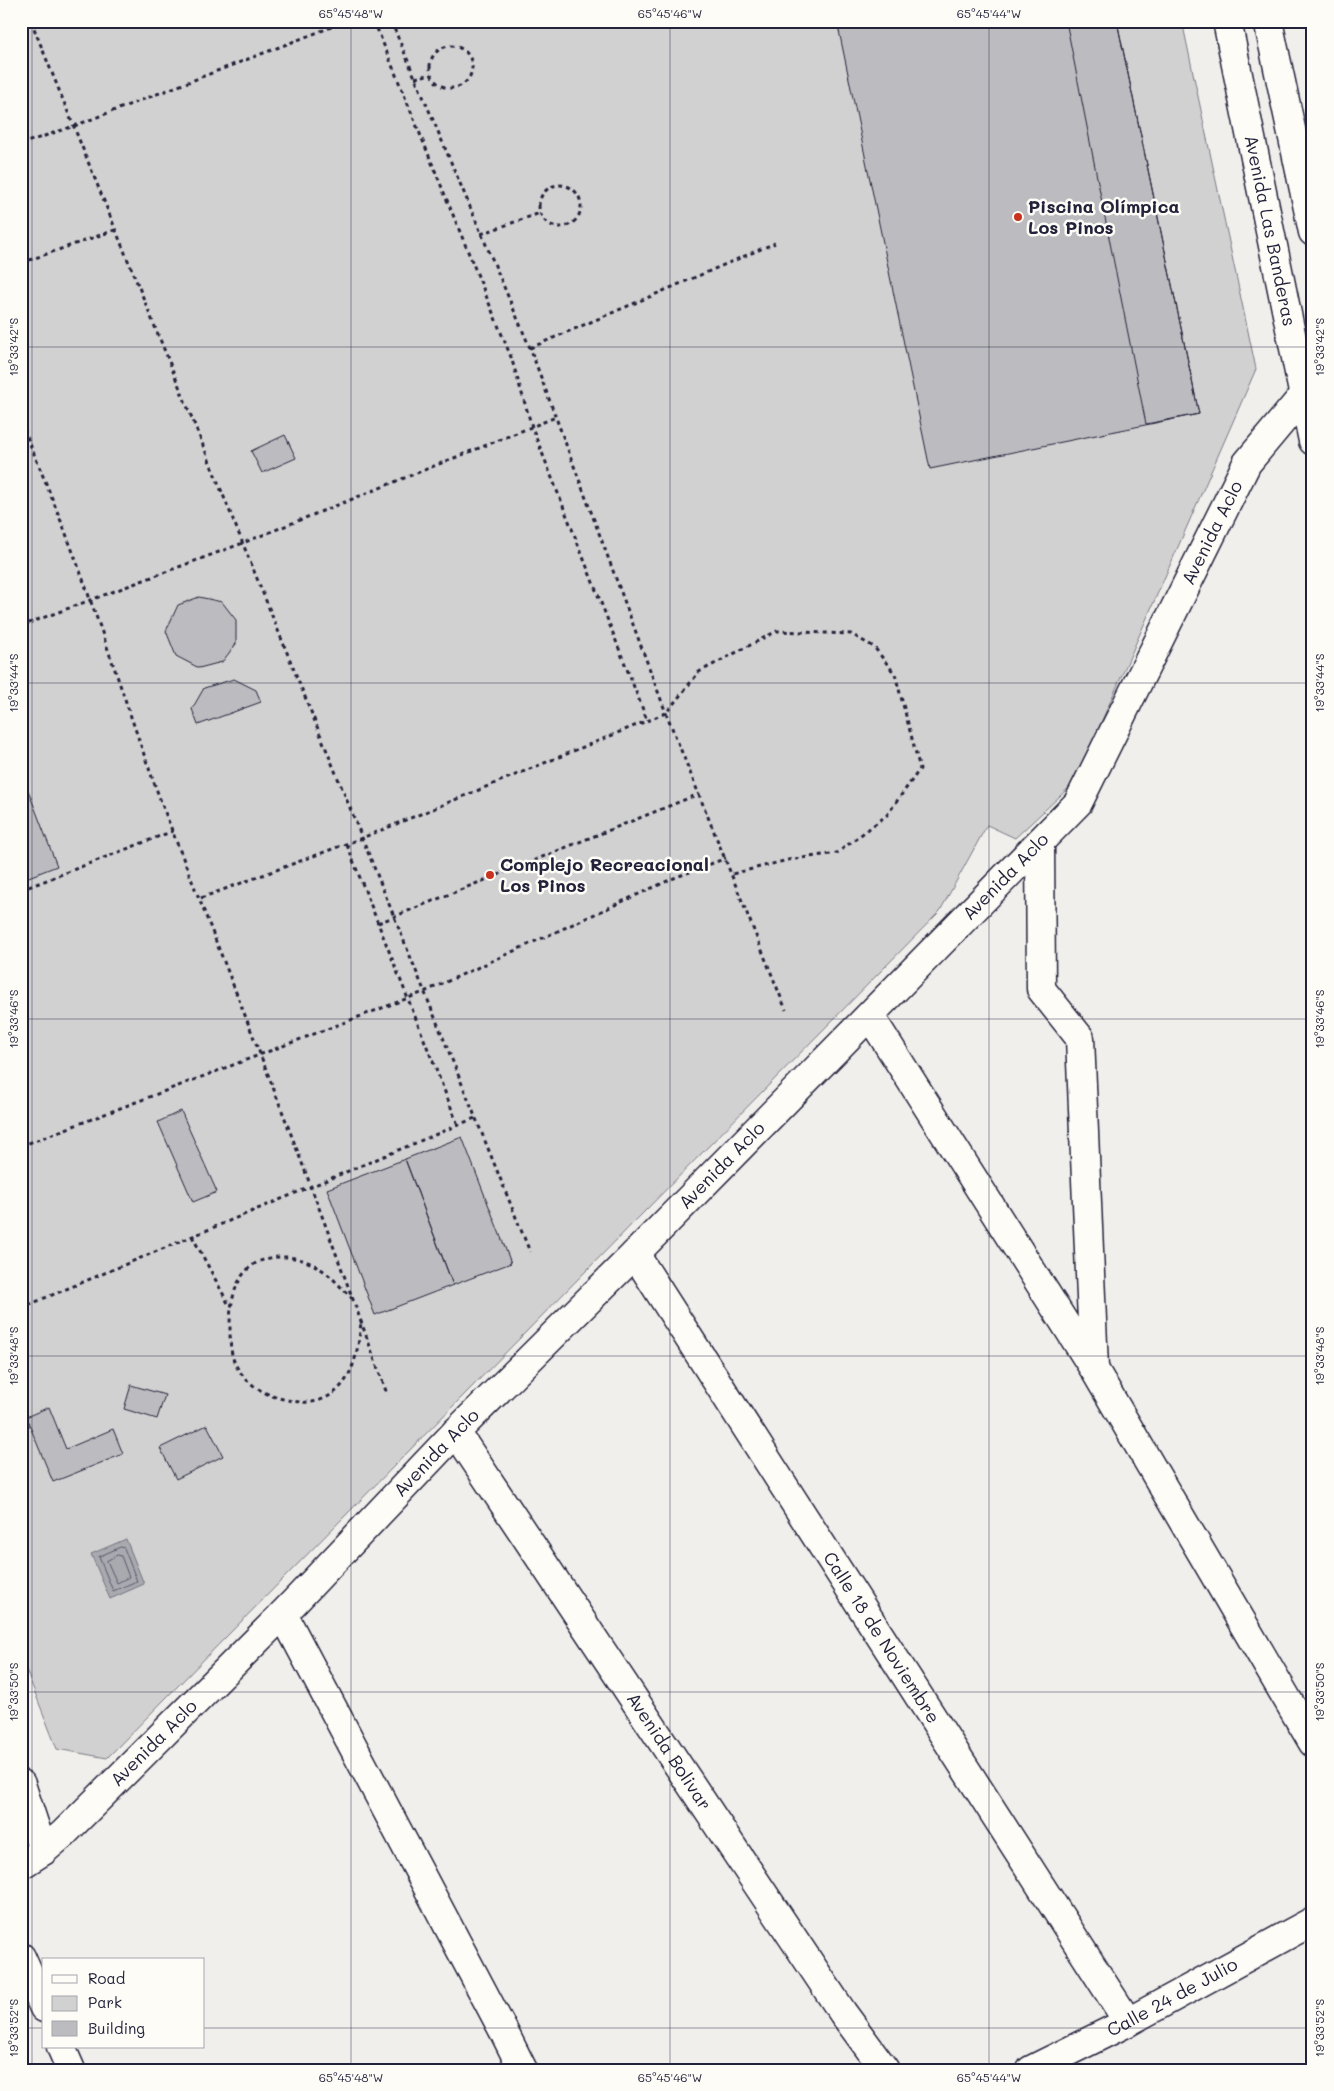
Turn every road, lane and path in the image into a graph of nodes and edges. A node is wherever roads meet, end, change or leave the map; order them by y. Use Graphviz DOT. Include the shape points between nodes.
graph roads {
  1 [pos="31,21"];
  2 [pos="347,21"];
  3 [pos="374,21"];
  4 [pos="391,21"];
  5 [pos="1227,21"];
  6 [pos="1268,21"];
  7 [pos="431,74"];
  8 [pos="415,78"];
  9 [pos="74,126"];
  10 [pos="21,144"];
  11 [pos="540,213"];
  12 [pos="115,230"];
  13 [pos="1313,232"];
  14 [pos="482,234"];
  15 [pos="775,243"];
  16 [pos="21,263"];
  17 [pos="530,348"];
  18 [pos="1308,389"];
  19 [pos="556,417"];
  20 [pos="21,422"];
  21 [pos="532,427"];
  22 [pos="1313,441"];
  23 [pos="243,543"];
  24 [pos="91,600"];
  25 [pos="21,626"];
  26 [pos="666,713"];
  27 [pos="647,720"];
  28 [pos="700,794"];
  29 [pos="173,831"];
  30 [pos="362,838"];
  31 [pos="1040,842"];
  32 [pos="347,844"];
  33 [pos="726,858"];
  34 [pos="732,874"];
  35 [pos="21,890"];
  36 [pos="201,898"];
  37 [pos="394,916"];
  38 [pos="378,923"];
  39 [pos="424,992"];
  40 [pos="408,998"];
  41 [pos="786,1010"];
  42 [pos="870,1016"];
  43 [pos="260,1055"];
  44 [pos="475,1118"];
  45 [pos="458,1125"];
  46 [pos="21,1146"];
  47 [pos="312,1186"];
  48 [pos="192,1236"];
  49 [pos="530,1252"];
  50 [pos="635,1254"];
  51 [pos="353,1299"];
  52 [pos="230,1305"];
  53 [pos="21,1308"];
  54 [pos="361,1320"];
  55 [pos="1094,1369"];
  56 [pos="387,1394"];
  57 [pos="456,1432"];
  58 [pos="283,1614"];
  59 [pos="1313,1743"];
  60 [pos="21,1784"];
  61 [pos="32,1858"];
  62 [pos="1313,1921"];
  63 [pos="21,1957"];
  64 [pos="42,2004"];
  65 [pos="1128,2022"];
  66 [pos="61,2048"];
  67 [pos="71,2070"];
  68 [pos="522,2070"];
  69 [pos="885,2070"];
  70 [pos="1031,2070"];
  1 -- 9 [label="path"];
  2 -- 9 [label="path"];
  3 -- 21 [label="path" via="511,357"];
  4 -- 8 [label="path"];
  5 -- 18 [label="street, Avenida Las Banderas"];
  6 -- 13 [label="street"];
  7 -- 7 [label="path" via="439,84 453,88 469,77 472,64 460,48 446,46 434,54"];
  7 -- 8 [label="path"];
  8 -- 14 [label="path"];
  9 -- 10 [label="path"];
  9 -- 12 [label="path"];
  11 -- 11 [label="path" via="548,224 568,225 580,210 578,196 562,185 549,188 540,199"];
  11 -- 14 [label="path"];
  12 -- 16 [label="path"];
  12 -- 23 [label="path"];
  14 -- 17 [label="path"];
  15 -- 17 [label="path"];
  17 -- 19 [label="path"];
  18 -- 22 [label="street, Avenida Las Banderas"];
  18 -- 31 [label="street, Avenida Aclo" via="1247,463 1078,803"];
  19 -- 21 [label="path"];
  19 -- 26 [label="path"];
  20 -- 24 [label="path"];
  21 -- 23 [label="path"];
  21 -- 27 [label="path"];
  23 -- 24 [label="path"];
  23 -- 30 [label="path"];
  24 -- 25 [label="path"];
  24 -- 29 [label="path"];
  26 -- 27 [label="path"];
  26 -- 28 [label="path"];
  26 -- 34 [label="path" via="699,672 777,631 851,634 874,647 895,674 920,769 887,815 837,853 788,860"];
  27 -- 30 [label="path"];
  28 -- 33 [label="path"];
  28 -- 37 [label="path"];
  29 -- 35 [label="path"];
  29 -- 36 [label="path"];
  30 -- 32 [label="path"];
  30 -- 37 [label="path"];
  31 -- 42 [label="street, Avenida Aclo"];
  31 -- 55 [label="street" via="1041,989 1080,1038"];
  32 -- 36 [label="path"];
  32 -- 38 [label="path"];
  33 -- 34 [label="path"];
  33 -- 39 [label="path" via="674,878"];
  34 -- 41 [label="path"];
  36 -- 43 [label="path"];
  37 -- 38 [label="path"];
  37 -- 39 [label="path"];
  38 -- 40 [label="path"];
  39 -- 40 [label="path"];
  39 -- 44 [label="path"];
  40 -- 43 [label="path"];
  40 -- 45 [label="path"];
  42 -- 50 [label="street, Avenida Aclo"];
  42 -- 55 [label="street"];
  43 -- 46 [label="path"];
  43 -- 47 [label="path"];
  44 -- 45 [label="path"];
  44 -- 49 [label="path"];
  45 -- 47 [label="path"];
  47 -- 48 [label="path"];
  47 -- 51 [label="path"];
  48 -- 52 [label="path"];
  48 -- 53 [label="path"];
  50 -- 57 [label="street, Avenida Aclo"];
  50 -- 65 [label="street, Calle 18 de Noviembre"];
  51 -- 52 [label="path" via="320,1268 293,1257 269,1257 253,1264 238,1280"];
  51 -- 54 [label="path"];
  52 -- 54 [label="path" via="234,1361 248,1381 265,1394 293,1402 318,1401 338,1390 358,1351"];
  54 -- 56 [label="path"];
  55 -- 59 [label="street"];
  57 -- 58 [label="street, Avenida Aclo"];
  57 -- 69 [label="street, Avenida Bolivar" via="843,2013"];
  58 -- 61 [label="street, Avenida Aclo" via="63,1834"];
  58 -- 68 [label="street"];
  60 -- 61 [label="street"];
  62 -- 65 [label="street, Calle 24 de Julio"];
  63 -- 64 [label="street"];
  65 -- 70 [label="street, Calle 24 de Julio"];
  66 -- 67 [label="street"];
}
